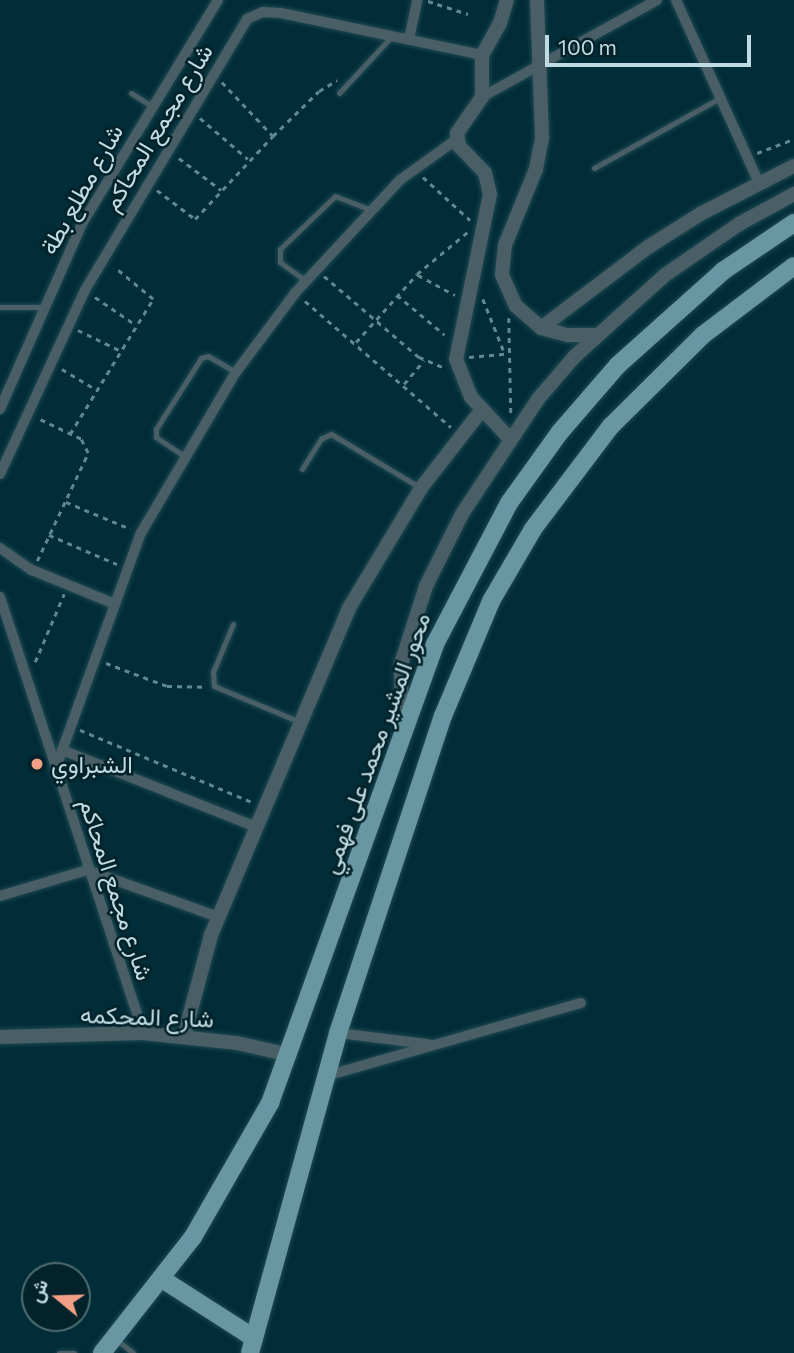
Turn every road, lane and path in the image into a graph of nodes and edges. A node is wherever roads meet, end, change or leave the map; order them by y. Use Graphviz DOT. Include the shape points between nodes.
graph roads {
  1 [pos="218,0"];
  2 [pos="417,0"];
  3 [pos="425,0"];
  4 [pos="508,0"];
  5 [pos="537,0"];
  6 [pos="657,0"];
  7 [pos="676,0"];
  8 [pos="637,5"];
  9 [pos="468,14"];
  10 [pos="392,36"];
  11 [pos="409,39"];
  12 [pos="482,55"];
  13 [pos="541,63"];
  14 [pos="214,73"];
  15 [pos="355,77"];
  16 [pos="131,93"];
  17 [pos="339,93"];
  18 [pos="482,97"];
  19 [pos="720,98"];
  20 [pos="152,106"];
  21 [pos="192,111"];
  22 [pos="273,136"];
  23 [pos="457,139"];
  24 [pos="794,139"];
  25 [pos="169,150"];
  26 [pos="747,157"];
  27 [pos="248,159"];
  28 [pos="794,166"];
  29 [pos="413,167"];
  30 [pos="594,168"];
  31 [pos="149,183"];
  32 [pos="759,183"];
  33 [pos="221,190"];
  34 [pos="794,194"];
  35 [pos="372,210"];
  36 [pos="794,223"];
  37 [pos="484,227"];
  38 [pos="509,234"];
  39 [pos="103,259"];
  40 [pos="794,266"];
  41 [pos="316,270"];
  42 [pos="417,274"];
  43 [pos="474,277"];
  44 [pos="306,281"];
  45 [pos="85,290"];
  46 [pos="295,293"];
  47 [pos="508,293"];
  48 [pos="397,295"];
  49 [pos="467,302"];
  50 [pos="0,307"];
  51 [pos="44,307"];
  52 [pos="375,321"];
  53 [pos="68,324"];
  54 [pos="136,325"];
  55 [pos="541,328"];
  56 [pos="597,335"];
  57 [pos="356,342"];
  58 [pos="119,350"];
  59 [pos="507,354"];
  60 [pos="456,357"];
  61 [pos="424,360"];
  62 [pos="50,362"];
  63 [pos="236,372"];
  64 [pos="403,385"];
  65 [pos="96,389"];
  66 [pos="0,409"];
  67 [pos="481,411"];
  68 [pos="27,412"];
  69 [pos="70,434"];
  70 [pos="461,436"];
  71 [pos="511,438"];
  72 [pos="184,456"];
  73 [pos="302,469"];
  74 [pos="0,474"];
  75 [pos="421,488"];
  76 [pos="66,502"];
  77 [pos="141,533"];
  78 [pos="49,535"];
  79 [pos="0,548"];
  80 [pos="127,568"];
  81 [pos="32,570"];
  82 [pos="68,585"];
  83 [pos="0,597"];
  84 [pos="114,604"];
  85 [pos="233,624"];
  86 [pos="93,658"];
  87 [pos="27,681"];
  88 [pos="214,686"];
  89 [pos="300,722"];
  90 [pos="70,726"];
  91 [pos="402,735"];
  92 [pos="62,750"];
  93 [pos="55,770"];
  94 [pos="264,807"];
  95 [pos="256,827"];
  96 [pos="88,870"];
  97 [pos="0,897"];
  98 [pos="218,917"];
  99 [pos="581,1003"];
  100 [pos="143,1033"];
  101 [pos="338,1033"];
  102 [pos="0,1037"];
  103 [pos="184,1037"];
  104 [pos="428,1044"];
  105 [pos="290,1055"];
  106 [pos="326,1076"];
  107 [pos="162,1279"];
  108 [pos="115,1338"];
  109 [pos="252,1345"];
  110 [pos="59,1353"];
  111 [pos="74,1353"];
  112 [pos="102,1353"];
  113 [pos="132,1353"];
  1 -- 20 [label="street, شارع مطلع بطة"];
  2 -- 11 [label="street"];
  3 -- 9 [label="path"];
  4 -- 12 [label="street"];
  5 -- 13 [label="street"];
  6 -- 8 [label="street"];
  7 -- 19 [label="street"];
  8 -- 13 [label="street"];
  10 -- 11 [label="street, شارع مجمع المحاكم"];
  10 -- 14 [label="street, شارع مجمع المحاكم" via="263,12 247,19"];
  10 -- 15 [label="lane"];
  11 -- 12 [label="street, شارع مجمع المحاكم"];
  12 -- 18 [label="street"];
  13 -- 18 [label="street"];
  13 -- 38 [label="street" via="544,114 540,154"];
  14 -- 21 [label="street, شارع مجمع المحاكم"];
  14 -- 22 [label="path"];
  15 -- 17 [label="lane"];
  15 -- 22 [label="path" via="319,91"];
  16 -- 20 [label="lane"];
  18 -- 23 [label="street" via="460,127"];
  19 -- 26 [label="street"];
  19 -- 30 [label="lane"];
  20 -- 51 [label="street, شارع مطلع بطة" via="83,222"];
  21 -- 25 [label="street, شارع مجمع المحاكم"];
  21 -- 27 [label="path"];
  22 -- 27 [label="path"];
  23 -- 29 [label="street"];
  23 -- 37 [label="street" via="488,180"];
  24 -- 26 [label="path"];
  25 -- 31 [label="street, شارع مجمع المحاكم"];
  25 -- 33 [label="path"];
  26 -- 32 [label="street"];
  27 -- 33 [label="path"];
  28 -- 32 [label="street"];
  29 -- 35 [label="street"];
  29 -- 42 [label="path" via="479,228 456,238"];
  31 -- 33 [label="path" via="192,219"];
  31 -- 39 [label="street, شارع مجمع المحاكم"];
  32 -- 55 [label="street" via="648,247"];
  34 -- 56 [label="street" via="689,257"];
  35 -- 41 [label="street"];
  35 -- 44 [label="lane" via="335,196 280,250 280,262"];
  36 -- 91 [label="main road, محور المشير محمد على فهمي" via="723,271 668,316 560,432 509,503 469,572 435,644"];
  37 -- 38 [label="street"];
  37 -- 43 [label="street"];
  38 -- 47 [label="street" via="502,258"];
  39 -- 45 [label="street, شارع مجمع المحاكم"];
  39 -- 54 [label="path" via="153,296"];
  40 -- 101 [label="main road" via="702,335 640,394 583,459 518,552 457,677"];
  41 -- 44 [label="street"];
  41 -- 52 [label="path"];
  42 -- 48 [label="path"];
  42 -- 49 [label="path"];
  43 -- 49 [label="street"];
  43 -- 59 [label="path"];
  44 -- 46 [label="street"];
  45 -- 53 [label="street, شارع مجمع المحاكم"];
  45 -- 54 [label="path"];
  46 -- 57 [label="path"];
  46 -- 63 [label="street"];
  47 -- 55 [label="street"];
  47 -- 59 [label="path"];
  48 -- 52 [label="path"];
  48 -- 60 [label="path"];
  49 -- 60 [label="street"];
  50 -- 51 [label="lane"];
  51 -- 66 [label="street, شارع مطلع بطة"];
  52 -- 57 [label="path"];
  52 -- 61 [label="path"];
  53 -- 58 [label="path"];
  53 -- 62 [label="street, شارع مجمع المحاكم"];
  54 -- 58 [label="path"];
  55 -- 56 [label="street" via="568,335"];
  56 -- 71 [label="street" via="556,377"];
  57 -- 64 [label="path"];
  58 -- 65 [label="path"];
  59 -- 60 [label="path"];
  59 -- 71 [label="path"];
  60 -- 61 [label="path"];
  60 -- 67 [label="street"];
  61 -- 64 [label="path"];
  62 -- 65 [label="path"];
  62 -- 68 [label="street, شارع مجمع المحاكم"];
  63 -- 72 [label="street"];
  63 -- 72 [label="lane" via="208,356 201,358 156,429 156,437"];
  64 -- 70 [label="path"];
  65 -- 69 [label="path"];
  67 -- 70 [label="street"];
  67 -- 71 [label="street"];
  68 -- 69 [label="path"];
  68 -- 74 [label="street, شارع مجمع المحاكم"];
  69 -- 76 [label="path" via="81,439 89,453"];
  70 -- 75 [label="street"];
  71 -- 91 [label="street" via="443,549 411,624 400,684"];
  72 -- 77 [label="street"];
  73 -- 75 [label="lane" via="321,439 331,434"];
  75 -- 89 [label="street" via="349,608"];
  76 -- 77 [label="path"];
  76 -- 78 [label="path"];
  77 -- 80 [label="street"];
  78 -- 80 [label="path"];
  78 -- 81 [label="path"];
  79 -- 81 [label="street"];
  80 -- 84 [label="street"];
  81 -- 82 [label="street"];
  82 -- 84 [label="street"];
  82 -- 87 [label="path"];
  83 -- 87 [label="street, شارع مجمع المحاكم"];
  84 -- 86 [label="street"];
  85 -- 88 [label="lane" via="213,672"];
  86 -- 88 [label="path" via="167,686"];
  86 -- 90 [label="street"];
  87 -- 93 [label="street, شارع مجمع المحاكم"];
  88 -- 89 [label="lane"];
  89 -- 94 [label="street"];
  90 -- 92 [label="street"];
  90 -- 94 [label="path"];
  91 -- 105 [label="main road, محور المشير محمد على فهمي"];
  92 -- 93 [label="street"];
  92 -- 95 [label="street"];
  93 -- 96 [label="street, شارع مجمع المحاكم"];
  94 -- 95 [label="street"];
  95 -- 98 [label="street"];
  96 -- 97 [label="street"];
  96 -- 98 [label="street"];
  96 -- 100 [label="street, شارع مجمع المحاكم"];
  98 -- 103 [label="street"];
  99 -- 104 [label="street"];
  100 -- 102 [label="street, شارع المحكمه"];
  100 -- 103 [label="street, شارع المحكمه"];
  101 -- 104 [label="street"];
  101 -- 106 [label="main road"];
  103 -- 105 [label="street, شارع المحكمه"];
  104 -- 106 [label="street" via="395,1060"];
  105 -- 107 [label="main road, محور المشير محمد على فهمي" via="247,1149"];
  106 -- 109 [label="main road"];
  107 -- 108 [label="main road, محور المشير محمد على فهمي"];
  107 -- 109 [label="main road"];
  108 -- 112 [label="main road, محور المشير محمد على فهمي"];
  108 -- 113 [label="lane"];
  110 -- 111 [label="lane"];
}
